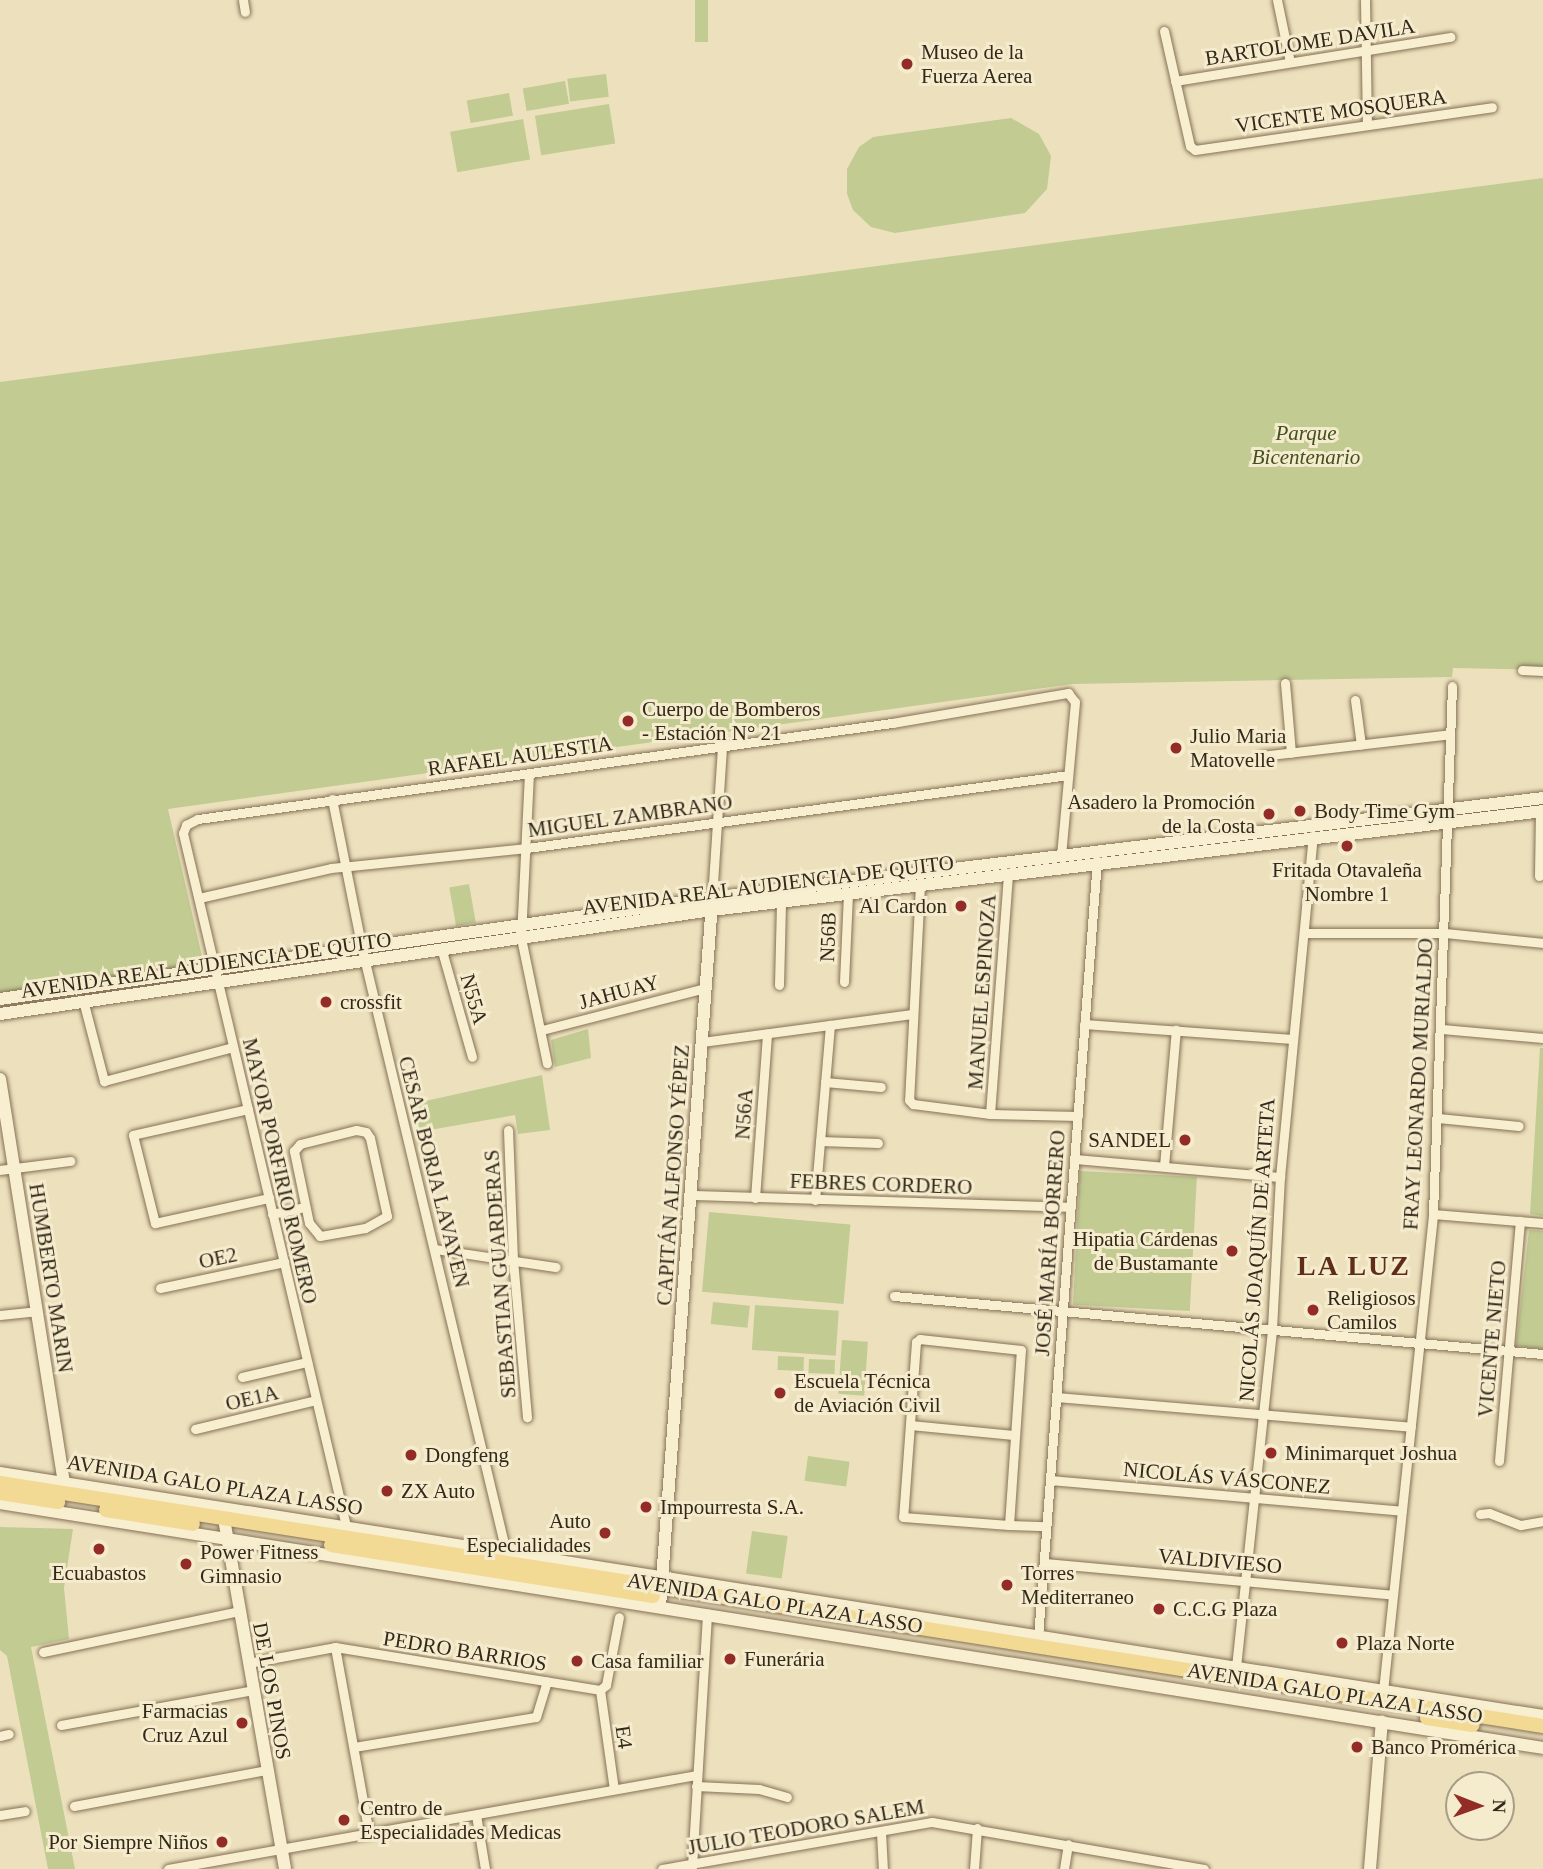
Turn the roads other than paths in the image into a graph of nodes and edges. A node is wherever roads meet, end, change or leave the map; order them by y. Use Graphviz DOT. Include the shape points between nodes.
graph roads {
  1 [pos="243,0"];
  2 [pos="1277,0"];
  3 [pos="1365,0"];
  4 [pos="245,12"];
  5 [pos="1164,31"];
  6 [pos="1451,37"];
  7 [pos="1367,51"];
  8 [pos="1290,62"];
  9 [pos="1175,81"];
  10 [pos="1492,107"];
  11 [pos="1367,125"];
  12 [pos="1522,670"];
  13 [pos="1543,671"];
  14 [pos="1285,683"];
  15 [pos="1452,686"];
  16 [pos="1355,699"];
  17 [pos="1450,734"];
  18 [pos="1361,745"];
  19 [pos="722,746"];
  20 [pos="1291,753"];
  21 [pos="1261,756"];
  22 [pos="529,773"];
  23 [pos="1068,775"];
  24 [pos="1543,798"];
  25 [pos="332,799"];
  26 [pos="1449,807"];
  27 [pos="1541,811"];
  28 [pos="1449,821"];
  29 [pos="717,822"];
  30 [pos="186,825"];
  31 [pos="1313,835"];
  32 [pos="527,848"];
  33 [pos="1061,856"];
  34 [pos="1097,857"];
  35 [pos="344,867"];
  36 [pos="1008,873"];
  37 [pos="1539,876"];
  38 [pos="920,885"];
  39 [pos="848,892"];
  40 [pos="199,898"];
  41 [pos="781,901"];
  42 [pos="712,904"];
  43 [pos="520,932"];
  44 [pos="1305,933"];
  45 [pos="1446,933"];
  46 [pos="1543,943"];
  47 [pos="442,951"];
  48 [pos="364,955"];
  49 [pos="214,968"];
  50 [pos="844,982"];
  51 [pos="218,983"];
  52 [pos="779,985"];
  53 [pos="706,988"];
  54 [pos="0,999"];
  55 [pos="84,1004"];
  56 [pos="0,1014"];
  57 [pos="912,1014"];
  58 [pos="1084,1024"];
  59 [pos="830,1025"];
  60 [pos="1442,1029"];
  61 [pos="541,1030"];
  62 [pos="1176,1030"];
  63 [pos="767,1033"];
  64 [pos="1543,1038"];
  65 [pos="1292,1040"];
  66 [pos="702,1042"];
  67 [pos="233,1047"];
  68 [pos="472,1057"];
  69 [pos="547,1063"];
  70 [pos="0,1079"];
  71 [pos="825,1082"];
  72 [pos="881,1087"];
  73 [pos="248,1109"];
  74 [pos="990,1114"];
  75 [pos="1078,1116"];
  76 [pos="1438,1118"];
  77 [pos="1520,1126"];
  78 [pos="508,1130"];
  79 [pos="820,1142"];
  80 [pos="878,1143"];
  81 [pos="1074,1159"];
  82 [pos="70,1161"];
  83 [pos="1164,1166"];
  84 [pos="14,1168"];
  85 [pos="0,1170"];
  86 [pos="1280,1177"];
  87 [pos="691,1195"];
  88 [pos="269,1198"];
  89 [pos="755,1198"];
  90 [pos="815,1200"];
  91 [pos="305,1207"];
  92 [pos="1071,1207"];
  93 [pos="272,1214"];
  94 [pos="1433,1214"];
  95 [pos="1520,1221"];
  96 [pos="1543,1223"];
  97 [pos="435,1249"];
  98 [pos="513,1260"];
  99 [pos="284,1262"];
  100 [pos="556,1267"];
  101 [pos="160,1288"];
  102 [pos="894,1296"];
  103 [pos="36,1311"];
  104 [pos="1063,1314"];
  105 [pos="0,1315"];
  106 [pos="1272,1329"];
  107 [pos="1419,1341"];
  108 [pos="1509,1351"];
  109 [pos="1543,1354"];
  110 [pos="307,1362"];
  111 [pos="242,1377"];
  112 [pos="1056,1396"];
  113 [pos="316,1400"];
  114 [pos="1262,1414"];
  115 [pos="527,1417"];
  116 [pos="910,1425"];
  117 [pos="1412,1427"];
  118 [pos="195,1429"];
  119 [pos="1014,1435"];
  120 [pos="1499,1461"];
  121 [pos="0,1472"];
  122 [pos="1050,1480"];
  123 [pos="0,1483"];
  124 [pos="64,1483"];
  125 [pos="0,1493"];
  126 [pos="1253,1498"];
  127 [pos="0,1503"];
  128 [pos="1402,1511"];
  129 [pos="1480,1514"];
  130 [pos="1543,1521"];
  131 [pos="1009,1525"];
  132 [pos="346,1526"];
  133 [pos="1046,1526"];
  134 [pos="225,1529"];
  135 [pos="506,1552"];
  136 [pos="1044,1563"];
  137 [pos="1245,1581"];
  138 [pos="661,1592"];
  139 [pos="1393,1595"];
  140 [pos="239,1611"];
  141 [pos="707,1613"];
  142 [pos="619,1617"];
  143 [pos="1038,1637"];
  144 [pos="335,1647"];
  145 [pos="43,1652"];
  146 [pos="248,1663"];
  147 [pos="1236,1667"];
  148 [pos="547,1682"];
  149 [pos="253,1690"];
  150 [pos="600,1690"];
  151 [pos="1383,1691"];
  152 [pos="1543,1716"];
  153 [pos="1382,1721"];
  154 [pos="61,1725"];
  155 [pos="1543,1726"];
  156 [pos="1543,1736"];
  157 [pos="354,1747"];
  158 [pos="1543,1748"];
  159 [pos="266,1770"];
  160 [pos="696,1775"];
  161 [pos="696,1786"];
  162 [pos="614,1789"];
  163 [pos="787,1797"];
  164 [pos="74,1806"];
  165 [pos="24,1811"];
  166 [pos="0,1815"];
  167 [pos="475,1815"];
  168 [pos="977,1828"];
  169 [pos="881,1832"];
  170 [pos="369,1834"];
  171 [pos="1068,1844"];
  172 [pos="281,1849"];
  173 [pos="692,1866"];
  174 [pos="168,1869"];
  175 [pos="285,1869"];
  176 [pos="485,1869"];
  177 [pos="663,1869"];
  178 [pos="883,1869"];
  179 [pos="974,1869"];
  180 [pos="1064,1869"];
  181 [pos="1204,1869"];
  182 [pos="1370,1869"];
  1 -- 4 [label="street"];
  2 -- 8 [label="street"];
  3 -- 7 [label="street"];
  5 -- 9 [label="street"];
  6 -- 7 [label="street, BARTOLOME DAVILA"];
  7 -- 8 [label="street, BARTOLOME DAVILA"];
  7 -- 11 [label="street"];
  8 -- 9 [label="street, BARTOLOME DAVILA"];
  9 -- 11 [label="street, VICENTE MOSQUERA" via="1189,146 1195,150"];
  10 -- 11 [label="street, VICENTE MOSQUERA"];
  12 -- 13 [label="street"];
  14 -- 20 [label="street"];
  15 -- 17 [label="street, FRAY LEONARDO MURIALDO"];
  16 -- 18 [label="street"];
  17 -- 18 [label="street"];
  17 -- 26 [label="street, FRAY LEONARDO MURIALDO"];
  18 -- 20 [label="street"];
  19 -- 22 [label="street, RAFAEL AULESTIA"];
  19 -- 23 [label="street, RAFAEL AULESTIA" via="1068,693 1075,702"];
  19 -- 29 [label="street, CAPITÁN ALFONSO YÉPEZ"];
  20 -- 21 [label="street"];
  22 -- 25 [label="street, RAFAEL AULESTIA"];
  22 -- 32 [label="street"];
  23 -- 29 [label="street, MIGUEL ZAMBRANO"];
  23 -- 33 [label="street, RAFAEL AULESTIA"];
  24 -- 26 [label="main road, AVENIDA REAL AUDIENCIA DE QUITO"];
  25 -- 30 [label="street, RAFAEL AULESTIA" via="198,819"];
  25 -- 35 [label="street, CESAR BORJA LAVAYEN"];
  26 -- 28 [label="street, FRAY LEONARDO MURIALDO"];
  26 -- 34 [label="main road, AVENIDA REAL AUDIENCIA DE QUITO"];
  27 -- 28 [label="main road, AVENIDA REAL AUDIENCIA DE QUITO"];
  27 -- 37 [label="street"];
  28 -- 31 [label="main road, AVENIDA REAL AUDIENCIA DE QUITO"];
  28 -- 45 [label="street, FRAY LEONARDO MURIALDO"];
  29 -- 32 [label="street, MIGUEL ZAMBRANO"];
  29 -- 42 [label="street, CAPITÁN ALFONSO YÉPEZ"];
  30 -- 40 [label="street, MAYOR PORFIRIO ROMERO" via="183,833"];
  31 -- 34 [label="main road, AVENIDA REAL AUDIENCIA DE QUITO"];
  31 -- 44 [label="street, NICOLÁS JOAQUÍN DE ARTETA"];
  32 -- 35 [label="street, MIGUEL ZAMBRANO"];
  32 -- 43 [label="street"];
  33 -- 34 [label="main road, AVENIDA REAL AUDIENCIA DE QUITO"];
  33 -- 42 [label="main road, AVENIDA REAL AUDIENCIA DE QUITO"];
  34 -- 36 [label="main road, AVENIDA REAL AUDIENCIA DE QUITO"];
  34 -- 58 [label="street, JOSÉ MARÍA BORRERO"];
  35 -- 40 [label="street, MIGUEL ZAMBRANO"];
  35 -- 48 [label="street, CESAR BORJA LAVAYEN"];
  36 -- 38 [label="main road, AVENIDA REAL AUDIENCIA DE QUITO"];
  36 -- 74 [label="street, MANUEL ESPINOZA"];
  38 -- 39 [label="main road, AVENIDA REAL AUDIENCIA DE QUITO"];
  38 -- 57 [label="street"];
  39 -- 41 [label="main road, AVENIDA REAL AUDIENCIA DE QUITO"];
  39 -- 50 [label="street, N56B"];
  40 -- 49 [label="street, MAYOR PORFIRIO ROMERO"];
  41 -- 42 [label="main road, AVENIDA REAL AUDIENCIA DE QUITO"];
  41 -- 52 [label="street"];
  42 -- 43 [label="main road, AVENIDA REAL AUDIENCIA DE QUITO"];
  42 -- 53 [label="main road, CAPITÁN ALFONSO YÉPEZ"];
  43 -- 47 [label="main road, AVENIDA REAL AUDIENCIA DE QUITO"];
  43 -- 48 [label="main road, AVENIDA REAL AUDIENCIA DE QUITO"];
  43 -- 61 [label="street"];
  44 -- 45 [label="street"];
  44 -- 65 [label="street, NICOLÁS JOAQUÍN DE ARTETA"];
  45 -- 46 [label="street"];
  45 -- 60 [label="street, FRAY LEONARDO MURIALDO"];
  47 -- 48 [label="main road, AVENIDA REAL AUDIENCIA DE QUITO"];
  47 -- 68 [label="street, N55A"];
  48 -- 49 [label="main road, AVENIDA REAL AUDIENCIA DE QUITO"];
  48 -- 51 [label="main road, AVENIDA REAL AUDIENCIA DE QUITO"];
  48 -- 97 [label="street, CESAR BORJA LAVAYEN"];
  49 -- 51 [label="street, MAYOR PORFIRIO ROMERO"];
  49 -- 54 [label="main road, AVENIDA REAL AUDIENCIA DE QUITO"];
  51 -- 55 [label="main road, AVENIDA REAL AUDIENCIA DE QUITO"];
  51 -- 67 [label="street, MAYOR PORFIRIO ROMERO"];
  53 -- 61 [label="street, JAHUAY"];
  53 -- 66 [label="main road, CAPITÁN ALFONSO YÉPEZ"];
  55 -- 56 [label="main road, AVENIDA REAL AUDIENCIA DE QUITO"];
  55 -- 67 [label="street" via="104,1081"];
  57 -- 59 [label="street"];
  57 -- 74 [label="street" via="909,1100"];
  58 -- 62 [label="street"];
  58 -- 75 [label="street, JOSÉ MARÍA BORRERO"];
  59 -- 63 [label="street"];
  59 -- 71 [label="street"];
  60 -- 64 [label="street"];
  60 -- 76 [label="street, FRAY LEONARDO MURIALDO"];
  61 -- 69 [label="street"];
  62 -- 65 [label="street"];
  62 -- 83 [label="street"];
  63 -- 66 [label="street"];
  63 -- 89 [label="street, N56A"];
  65 -- 86 [label="street, NICOLÁS JOAQUÍN DE ARTETA"];
  66 -- 87 [label="main road, CAPITÁN ALFONSO YÉPEZ"];
  67 -- 73 [label="street, MAYOR PORFIRIO ROMERO"];
  70 -- 84 [label="main road, HUMBERTO MARIN"];
  71 -- 72 [label="street"];
  71 -- 79 [label="street"];
  73 -- 88 [label="street, MAYOR PORFIRIO ROMERO"];
  73 -- 88 [label="street" via="133,1135 155,1223"];
  74 -- 75 [label="street"];
  75 -- 81 [label="street, JOSÉ MARÍA BORRERO"];
  76 -- 77 [label="street"];
  76 -- 94 [label="street, FRAY LEONARDO MURIALDO"];
  78 -- 98 [label="street, SEBASTIAN GUARDERAS"];
  79 -- 80 [label="street"];
  79 -- 90 [label="street"];
  81 -- 83 [label="street"];
  81 -- 92 [label="street, JOSÉ MARÍA BORRERO"];
  82 -- 84 [label="street"];
  83 -- 86 [label="street"];
  84 -- 85 [label="street"];
  84 -- 103 [label="main road, HUMBERTO MARIN"];
  86 -- 106 [label="street, NICOLÁS JOAQUÍN DE ARTETA"];
  87 -- 89 [label="street, FEBRES CORDERO"];
  87 -- 138 [label="main road, CAPITÁN ALFONSO YÉPEZ"];
  88 -- 93 [label="street, MAYOR PORFIRIO ROMERO"];
  89 -- 90 [label="street, FEBRES CORDERO"];
  90 -- 92 [label="street, FEBRES CORDERO"];
  91 -- 91 [label="street" via="313,1231 323,1237 384,1220 387,1205 366,1132 296,1147 294,1165"];
  91 -- 93 [label="street"];
  92 -- 104 [label="street, JOSÉ MARÍA BORRERO"];
  93 -- 99 [label="street, MAYOR PORFIRIO ROMERO"];
  94 -- 95 [label="street"];
  94 -- 107 [label="street, FRAY LEONARDO MURIALDO"];
  95 -- 96 [label="street"];
  95 -- 108 [label="street, VICENTE NIETO"];
  97 -- 98 [label="street"];
  97 -- 135 [label="street, CESAR BORJA LAVAYEN"];
  98 -- 100 [label="street"];
  98 -- 115 [label="street, SEBASTIAN GUARDERAS"];
  99 -- 101 [label="street, OE2"];
  99 -- 110 [label="street, MAYOR PORFIRIO ROMERO"];
  102 -- 104 [label="street"];
  103 -- 105 [label="street"];
  103 -- 124 [label="main road, HUMBERTO MARIN"];
  104 -- 106 [label="street"];
  104 -- 112 [label="street, JOSÉ MARÍA BORRERO"];
  106 -- 107 [label="street"];
  106 -- 114 [label="street, NICOLÁS JOAQUÍN DE ARTETA"];
  107 -- 108 [label="street"];
  107 -- 117 [label="street, FRAY LEONARDO MURIALDO"];
  108 -- 109 [label="street"];
  108 -- 120 [label="street, VICENTE NIETO"];
  110 -- 111 [label="street"];
  110 -- 113 [label="street, MAYOR PORFIRIO ROMERO"];
  112 -- 114 [label="street"];
  112 -- 122 [label="street, JOSÉ MARÍA BORRERO"];
  113 -- 118 [label="street, OE1A"];
  113 -- 132 [label="street, MAYOR PORFIRIO ROMERO"];
  114 -- 117 [label="street"];
  114 -- 126 [label="street, NICOLÁS JOAQUÍN DE ARTETA"];
  116 -- 119 [label="street"];
  116 -- 119 [label="street" via="918,1340 1018,1347 1023,1354"];
  116 -- 131 [label="street" via="903,1517"];
  117 -- 128 [label="street, FRAY LEONARDO MURIALDO"];
  119 -- 131 [label="street"];
  121 -- 124 [label="main road, AVENIDA GALO PLAZA LASSO"];
  122 -- 126 [label="street, NICOLÁS VÁSCONEZ"];
  122 -- 133 [label="street, JOSÉ MARÍA BORRERO"];
  123 -- 134 [label="main road, AVENIDA GALO PLAZA LASSO"];
  124 -- 132 [label="main road, AVENIDA GALO PLAZA LASSO"];
  125 -- 134 [label="main road, AVENIDA GALO PLAZA LASSO"];
  126 -- 128 [label="street, NICOLÁS VÁSCONEZ"];
  126 -- 137 [label="street, NICOLÁS JOAQUÍN DE ARTETA"];
  127 -- 134 [label="main road, AVENIDA GALO PLAZA LASSO"];
  128 -- 139 [label="street, FRAY LEONARDO MURIALDO"];
  129 -- 130 [label="street" via="1521,1525"];
  131 -- 133 [label="street"];
  132 -- 135 [label="main road, AVENIDA GALO PLAZA LASSO"];
  133 -- 136 [label="street, JOSÉ MARÍA BORRERO"];
  134 -- 138 [label="main road, AVENIDA GALO PLAZA LASSO"];
  134 -- 138 [label="main road, AVENIDA GALO PLAZA LASSO"];
  134 -- 140 [label="main road, DE LOS PINOS"];
  135 -- 138 [label="main road, AVENIDA GALO PLAZA LASSO"];
  136 -- 137 [label="street, VALDIVIESO"];
  136 -- 143 [label="street, JOSÉ MARÍA BORRERO"];
  137 -- 139 [label="street, VALDIVIESO"];
  137 -- 147 [label="street, NICOLÁS JOAQUÍN DE ARTETA"];
  138 -- 141 [label="main road, AVENIDA GALO PLAZA LASSO"];
  138 -- 143 [label="main road, AVENIDA GALO PLAZA LASSO"];
  138 -- 155 [label="main road, AVENIDA GALO PLAZA LASSO"];
  138 -- 156 [label="main road, AVENIDA GALO PLAZA LASSO"];
  139 -- 151 [label="street, FRAY LEONARDO MURIALDO"];
  140 -- 145 [label="street"];
  140 -- 146 [label="main road, DE LOS PINOS"];
  141 -- 153 [label="main road, AVENIDA GALO PLAZA LASSO"];
  141 -- 160 [label="street"];
  142 -- 150 [label="street" via="606,1685"];
  143 -- 147 [label="main road, AVENIDA GALO PLAZA LASSO"];
  144 -- 146 [label="street, PEDRO BARRIOS"];
  144 -- 148 [label="street, PEDRO BARRIOS"];
  144 -- 157 [label="street"];
  146 -- 149 [label="main road, DE LOS PINOS"];
  147 -- 151 [label="main road, AVENIDA GALO PLAZA LASSO"];
  148 -- 150 [label="street, PEDRO BARRIOS"];
  148 -- 157 [label="street" via="536,1717"];
  149 -- 154 [label="street"];
  149 -- 159 [label="main road, DE LOS PINOS"];
  150 -- 162 [label="street, E4"];
  151 -- 152 [label="main road, AVENIDA GALO PLAZA LASSO"];
  153 -- 158 [label="main road, AVENIDA GALO PLAZA LASSO"];
  153 -- 182 [label="main road"];
  157 -- 170 [label="street"];
  159 -- 164 [label="street"];
  159 -- 172 [label="main road, DE LOS PINOS"];
  160 -- 161 [label="street"];
  160 -- 162 [label="street"];
  161 -- 163 [label="street" via="759,1789"];
  161 -- 173 [label="street"];
  162 -- 167 [label="street"];
  165 -- 166 [label="street"];
  167 -- 170 [label="street"];
  167 -- 176 [label="street"];
  168 -- 169 [label="street, JULIO TEODORO SALEM" via="933,1822"];
  168 -- 171 [label="street, JULIO TEODORO SALEM"];
  168 -- 179 [label="street"];
  169 -- 173 [label="street, JULIO TEODORO SALEM"];
  169 -- 178 [label="street"];
  170 -- 172 [label="street"];
  171 -- 180 [label="street"];
  171 -- 181 [label="street, JULIO TEODORO SALEM"];
  172 -- 174 [label="street"];
  172 -- 175 [label="main road, DE LOS PINOS"];
  173 -- 177 [label="street, JULIO TEODORO SALEM"];
}
